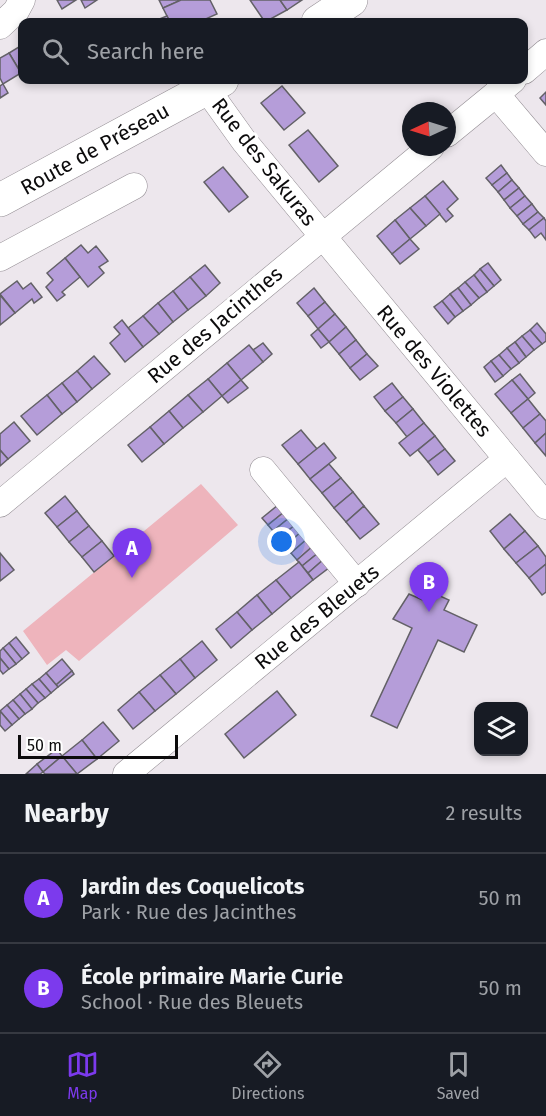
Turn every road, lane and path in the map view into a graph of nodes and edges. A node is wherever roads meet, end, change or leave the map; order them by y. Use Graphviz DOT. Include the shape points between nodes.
graph roads {
  1 [pos="22,0"];
  2 [pos="351,0"];
  3 [pos="324,18"];
  4 [pos="0,26"];
  5 [pos="546,52"];
  6 [pos="528,68"];
  7 [pos="214,84"];
  8 [pos="504,87"];
  9 [pos="456,127"];
  10 [pos="546,153"];
  11 [pos="420,156"];
  12 [pos="134,186"];
  13 [pos="0,201"];
  14 [pos="322,236"];
  15 [pos="0,258"];
  16 [pos="507,459"];
  17 [pos="263,470"];
  18 [pos="0,504"];
  19 [pos="546,507"];
  20 [pos="357,585"];
  21 [pos="126,774"];
  1 -- 4 [label="street"];
  2 -- 3 [label="main road"];
  5 -- 6 [label="street"];
  7 -- 13 [label="main road, Route de Préseau"];
  7 -- 14 [label="street, Rue des Sakuras" via="244,141"];
  8 -- 9 [label="street"];
  8 -- 10 [label="street"];
  11 -- 14 [label="street, Rue des Jacinthes"];
  12 -- 15 [label="street"];
  14 -- 16 [label="street, Rue des Violettes"];
  14 -- 18 [label="street, Rue des Jacinthes"];
  16 -- 19 [label="street, Rue des Violettes"];
  16 -- 20 [label="street, Rue des Bleuets"];
  17 -- 20 [label="street"];
  20 -- 21 [label="street, Rue des Bleuets"];
}
